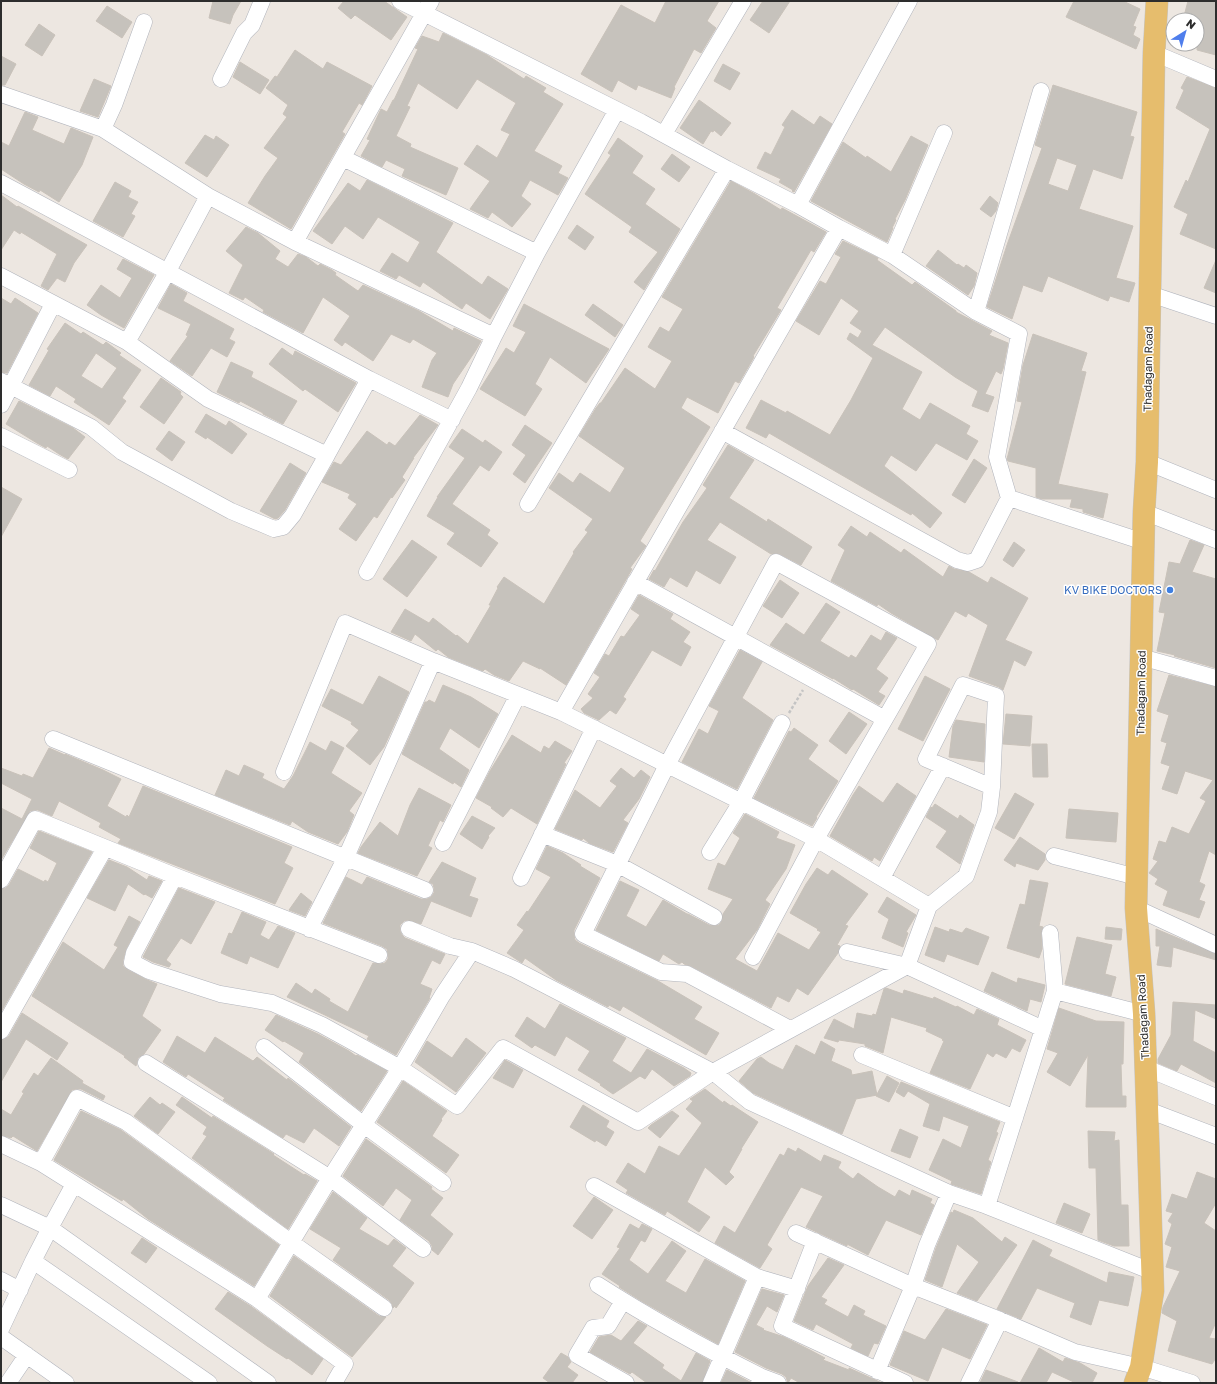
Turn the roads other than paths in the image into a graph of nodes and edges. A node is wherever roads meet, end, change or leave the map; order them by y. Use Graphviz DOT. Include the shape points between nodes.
graph roads {
  1 [pos="262,1"];
  2 [pos="400,1"];
  3 [pos="743,1"];
  4 [pos="909,1"];
  5 [pos="1157,1"];
  6 [pos="428,7"];
  7 [pos="144,22"];
  8 [pos="1154,53"];
  9 [pos="222,79"];
  10 [pos="1216,79"];
  11 [pos="1041,91"];
  12 [pos="1,94"];
  13 [pos="617,110"];
  14 [pos="103,129"];
  15 [pos="944,133"];
  16 [pos="664,134"];
  17 [pos="343,158"];
  18 [pos="727,170"];
  19 [pos="1,183"];
  20 [pos="208,196"];
  21 [pos="798,205"];
  22 [pos="839,228"];
  23 [pos="295,242"];
  24 [pos="537,253"];
  25 [pos="892,255"];
  26 [pos="168,271"];
  27 [pos="1,276"];
  28 [pos="1150,294"];
  29 [pos="53,304"];
  30 [pos="976,312"];
  31 [pos="1216,316"];
  32 [pos="494,336"];
  33 [pos="127,342"];
  34 [pos="369,379"];
  35 [pos="6,384"];
  36 [pos="1,405"];
  37 [pos="452,420"];
  38 [pos="722,431"];
  39 [pos="1,436"];
  40 [pos="327,455"];
  41 [pos="1147,462"];
  42 [pos="69,470"];
  43 [pos="1216,490"];
  44 [pos="1009,498"];
  45 [pos="528,504"];
  46 [pos="1144,512"];
  47 [pos="1216,540"];
  48 [pos="1144,542"];
  49 [pos="367,572"];
  50 [pos="635,582"];
  51 [pos="736,637"];
  52 [pos="1141,657"];
  53 [pos="433,661"];
  54 [pos="1216,678"];
  55 [pos="518,695"];
  56 [pos="561,712"];
  57 [pos="885,719"];
  58 [pos="782,723"];
  59 [pos="594,728"];
  60 [pos="53,739"];
  61 [pos="667,765"];
  62 [pos="942,766"];
  63 [pos="284,772"];
  64 [pos="992,787"];
  65 [pos="741,802"];
  66 [pos="542,834"];
  67 [pos="816,839"];
  68 [pos="443,843"];
  69 [pos="105,848"];
  70 [pos="710,852"];
  71 [pos="1054,856"];
  72 [pos="346,857"];
  73 [pos="618,864"];
  74 [pos="175,876"];
  75 [pos="1137,877"];
  76 [pos="521,878"];
  77 [pos="882,878"];
  78 [pos="1,880"];
  79 [pos="425,890"];
  80 [pos="929,906"];
  81 [pos="1136,908"];
  82 [pos="714,917"];
  83 [pos="309,929"];
  84 [pos="409,929"];
  85 [pos="1050,934"];
  86 [pos="1216,945"];
  87 [pos="472,951"];
  88 [pos="847,952"];
  89 [pos="379,955"];
  90 [pos="752,957"];
  91 [pos="907,966"];
  92 [pos="1055,991"];
  93 [pos="1144,1014"];
  94 [pos="1043,1029"];
  95 [pos="790,1030"];
  96 [pos="1,1031"];
  97 [pos="264,1047"];
  98 [pos="862,1055"];
  99 [pos="146,1063"];
  100 [pos="400,1068"];
  101 [pos="1146,1068"];
  102 [pos="713,1072"];
  103 [pos="1216,1096"];
  104 [pos="1148,1110"];
  105 [pos="1015,1118"];
  106 [pos="364,1125"];
  107 [pos="1216,1136"];
  108 [pos="1,1144"];
  109 [pos="41,1163"];
  110 [pos="330,1178"];
  111 [pos="443,1183"];
  112 [pos="74,1184"];
  113 [pos="594,1186"];
  114 [pos="949,1193"];
  115 [pos="1,1205"];
  116 [pos="987,1206"];
  117 [pos="50,1228"];
  118 [pos="796,1234"];
  119 [pos="815,1242"];
  120 [pos="292,1243"];
  121 [pos="423,1249"];
  122 [pos="33,1261"];
  123 [pos="1153,1272"];
  124 [pos="757,1277"];
  125 [pos="1,1280"];
  126 [pos="598,1285"];
  127 [pos="913,1286"];
  128 [pos="796,1289"];
  129 [pos="20,1290"];
  130 [pos="257,1299"];
  131 [pos="623,1301"];
  132 [pos="384,1308"];
  133 [pos="1000,1320"];
  134 [pos="1,1329"];
  135 [pos="1,1337"];
  136 [pos="26,1355"];
  137 [pos="722,1356"];
  138 [pos="877,1371"];
  139 [pos="1138,1375"];
  140 [pos="761,1380"];
  141 [pos="8,1383"];
  142 [pos="66,1383"];
  143 [pos="209,1383"];
  144 [pos="268,1383"];
  145 [pos="334,1383"];
  146 [pos="626,1383"];
  147 [pos="711,1383"];
  148 [pos="778,1383"];
  149 [pos="905,1383"];
  150 [pos="969,1383"];
  151 [pos="1192,1383"];
  1 -- 9 [label="street" via="252,25 244,34"];
  2 -- 6 [label="street"];
  3 -- 16 [label="street"];
  4 -- 21 [label="street"];
  5 -- 8 [label="main road, Thadagam Road"];
  6 -- 13 [label="street"];
  6 -- 17 [label="street"];
  7 -- 14 [label="street"];
  8 -- 10 [label="street"];
  8 -- 28 [label="main road, Thadagam Road"];
  11 -- 30 [label="street"];
  12 -- 14 [label="street"];
  13 -- 16 [label="street"];
  13 -- 24 [label="street"];
  14 -- 20 [label="street"];
  15 -- 25 [label="street"];
  16 -- 18 [label="street"];
  17 -- 23 [label="street"];
  17 -- 24 [label="street"];
  18 -- 21 [label="street"];
  18 -- 45 [label="street"];
  19 -- 26 [label="street"];
  20 -- 23 [label="street"];
  20 -- 26 [label="street"];
  21 -- 22 [label="street"];
  22 -- 25 [label="street"];
  22 -- 38 [label="street"];
  23 -- 32 [label="street"];
  24 -- 32 [label="street"];
  25 -- 30 [label="street"];
  26 -- 33 [label="street"];
  26 -- 34 [label="street"];
  27 -- 29 [label="street"];
  28 -- 31 [label="street"];
  28 -- 41 [label="main road, Thadagam Road"];
  29 -- 33 [label="street"];
  29 -- 35 [label="street"];
  30 -- 44 [label="street" via="1019,334 997,457"];
  32 -- 37 [label="street"];
  33 -- 40 [label="street" via="208,399"];
  34 -- 37 [label="street"];
  34 -- 40 [label="street"];
  35 -- 36 [label="street"];
  35 -- 40 [label="street" via="91,427 129,456 231,511 274,529 283,527 293,514"];
  37 -- 49 [label="street"];
  38 -- 44 [label="street" via="957,560 968,563 977,560"];
  38 -- 50 [label="street"];
  39 -- 42 [label="street"];
  41 -- 43 [label="street"];
  41 -- 46 [label="main road, Thadagam Road"];
  44 -- 48 [label="street"];
  46 -- 47 [label="street"];
  46 -- 48 [label="main road, Thadagam Road"];
  48 -- 52 [label="main road, Thadagam Road"];
  50 -- 51 [label="street"];
  50 -- 56 [label="street"];
  51 -- 57 [label="street"];
  51 -- 57 [label="street" via="776,562 928,644"];
  51 -- 61 [label="street"];
  52 -- 54 [label="street"];
  52 -- 75 [label="main road, Thadagam Road"];
  53 -- 55 [label="street"];
  53 -- 63 [label="street" via="345,623"];
  53 -- 72 [label="street"];
  55 -- 56 [label="street"];
  55 -- 68 [label="street"];
  56 -- 59 [label="street"];
  57 -- 67 [label="street"];
  58 -- 65 [label="street"];
  59 -- 61 [label="street"];
  59 -- 66 [label="street"];
  60 -- 72 [label="street"];
  61 -- 65 [label="street"];
  61 -- 73 [label="street"];
  62 -- 64 [label="street"];
  62 -- 64 [label="street" via="926,759 963,685 996,696"];
  62 -- 77 [label="street"];
  64 -- 80 [label="street" via="989,812 966,876"];
  65 -- 67 [label="street"];
  65 -- 70 [label="street"];
  66 -- 73 [label="street"];
  66 -- 76 [label="street"];
  67 -- 77 [label="street"];
  67 -- 90 [label="street"];
  69 -- 74 [label="street"];
  69 -- 78 [label="street" via="35,819"];
  69 -- 96 [label="street"];
  71 -- 75 [label="street"];
  72 -- 79 [label="street"];
  72 -- 83 [label="street"];
  73 -- 82 [label="street"];
  73 -- 95 [label="street" via="583,934 661,972 687,974"];
  74 -- 83 [label="street"];
  74 -- 100 [label="street" via="134,953 132,962 149,971 220,994 272,1002 322,1025"];
  75 -- 81 [label="main road, Thadagam Road"];
  77 -- 80 [label="street"];
  80 -- 91 [label="street"];
  81 -- 86 [label="street"];
  81 -- 93 [label="main road, Thadagam Road"];
  83 -- 89 [label="street"];
  84 -- 87 [label="street" via="450,946"];
  85 -- 92 [label="street"];
  87 -- 100 [label="street"];
  87 -- 102 [label="street" via="514,969"];
  88 -- 91 [label="street"];
  91 -- 94 [label="street"];
  91 -- 95 [label="street"];
  92 -- 93 [label="street"];
  92 -- 94 [label="street"];
  93 -- 101 [label="main road, Thadagam Road"];
  94 -- 105 [label="street"];
  95 -- 102 [label="street"];
  97 -- 106 [label="street"];
  98 -- 105 [label="street"];
  99 -- 110 [label="street"];
  100 -- 102 [label="street" via="457,1106 502,1048 638,1122"];
  100 -- 106 [label="street"];
  101 -- 103 [label="street"];
  101 -- 104 [label="main road, Thadagam Road"];
  102 -- 114 [label="street" via="750,1102"];
  104 -- 107 [label="street"];
  104 -- 123 [label="main road, Thadagam Road"];
  105 -- 116 [label="street"];
  106 -- 110 [label="street"];
  106 -- 111 [label="street"];
  108 -- 109 [label="street"];
  109 -- 112 [label="street"];
  109 -- 120 [label="street" via="77,1098 126,1122"];
  110 -- 120 [label="street"];
  110 -- 121 [label="street"];
  112 -- 117 [label="street"];
  112 -- 130 [label="street"];
  113 -- 124 [label="street"];
  114 -- 116 [label="street"];
  114 -- 127 [label="street"];
  115 -- 117 [label="street"];
  116 -- 123 [label="street"];
  117 -- 122 [label="street"];
  117 -- 144 [label="street"];
  118 -- 119 [label="street"];
  119 -- 127 [label="street"];
  119 -- 128 [label="street"];
  120 -- 130 [label="street"];
  120 -- 132 [label="street"];
  122 -- 129 [label="street"];
  122 -- 143 [label="street"];
  123 -- 139 [label="main road, Thadagam Road" via="1153,1291"];
  124 -- 128 [label="street"];
  124 -- 137 [label="street"];
  125 -- 129 [label="street"];
  126 -- 131 [label="street"];
  127 -- 133 [label="street"];
  127 -- 138 [label="street"];
  128 -- 138 [label="street" via="782,1326"];
  129 -- 134 [label="street"];
  130 -- 145 [label="street" via="345,1364"];
  131 -- 137 [label="street"];
  131 -- 146 [label="street" via="608,1326 593,1328 577,1355"];
  133 -- 139 [label="street"];
  133 -- 150 [label="street"];
  135 -- 136 [label="street"];
  136 -- 141 [label="street"];
  136 -- 142 [label="street"];
  137 -- 140 [label="street"];
  137 -- 147 [label="street"];
  138 -- 149 [label="street"];
  139 -- 151 [label="street"];
  140 -- 148 [label="street"];
}
